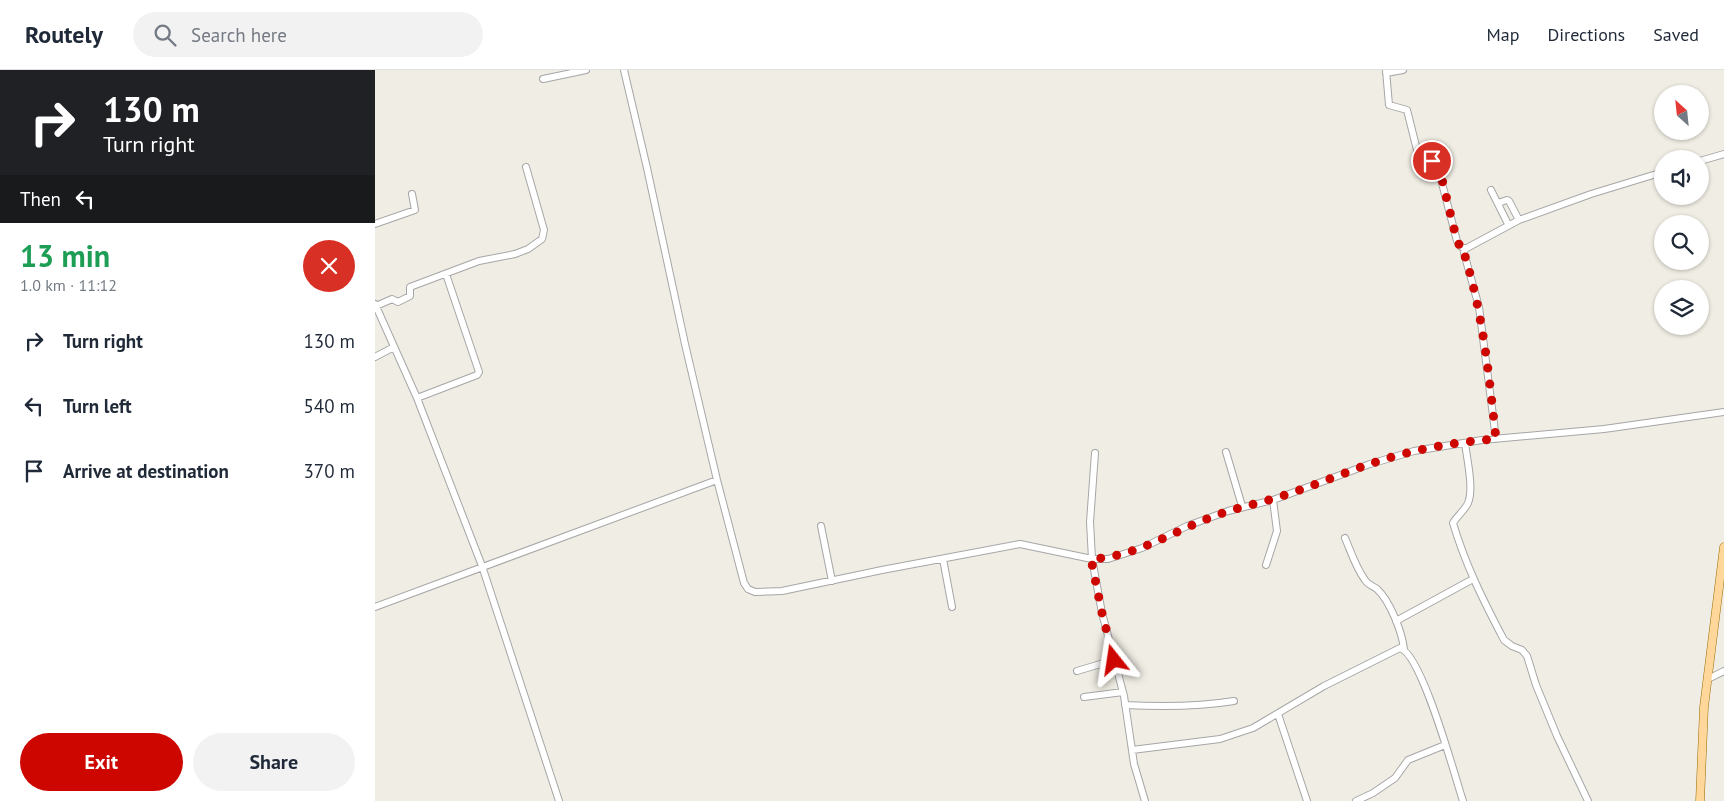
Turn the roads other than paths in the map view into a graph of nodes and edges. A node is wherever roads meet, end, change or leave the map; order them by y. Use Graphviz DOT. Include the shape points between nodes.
graph roads {
  1 [pos="586,70"];
  2 [pos="624,70"];
  3 [pos="1403,70"];
  4 [pos="1386,72"];
  5 [pos="543,79"];
  6 [pos="1724,154"];
  7 [pos="1709,158"];
  8 [pos="526,167"];
  9 [pos="1654,175"];
  10 [pos="1491,190"];
  11 [pos="413,194"];
  12 [pos="1498,203"];
  13 [pos="1519,220"];
  14 [pos="375,224"];
  15 [pos="1508,224"];
  16 [pos="1465,249"];
  17 [pos="446,274"];
  18 [pos="375,305"];
  19 [pos="394,347"];
  20 [pos="375,357"];
  21 [pos="417,398"];
  22 [pos="1724,412"];
  23 [pos="1496,439"];
  24 [pos="1465,443"];
  25 [pos="1226,452"];
  26 [pos="1095,454"];
  27 [pos="717,480"];
  28 [pos="1273,500"];
  29 [pos="1242,506"];
  30 [pos="821,526"];
  31 [pos="1345,538"];
  32 [pos="1724,548"];
  33 [pos="943,559"];
  34 [pos="1091,559"];
  35 [pos="1266,565"];
  36 [pos="482,566"];
  37 [pos="1473,579"];
  38 [pos="832,580"];
  39 [pos="375,606"];
  40 [pos="953,607"];
  41 [pos="1395,622"];
  42 [pos="1404,649"];
  43 [pos="1114,660"];
  44 [pos="1077,671"];
  45 [pos="1724,671"];
  46 [pos="1708,679"];
  47 [pos="1123,692"];
  48 [pos="1084,696"];
  49 [pos="1234,701"];
  50 [pos="1125,705"];
  51 [pos="1277,714"];
  52 [pos="1445,745"];
  53 [pos="1132,750"];
  54 [pos="559,801"];
  55 [pos="1145,801"];
  56 [pos="1307,801"];
  57 [pos="1356,801"];
  58 [pos="1463,801"];
  59 [pos="1587,801"];
  60 [pos="1700,801"];
  1 -- 5 [label="street"];
  2 -- 27 [label="street"];
  3 -- 4 [label="street"];
  4 -- 16 [label="street" via="1389,105 1407,110 1419,158 1437,164 1457,241"];
  6 -- 7 [label="street"];
  8 -- 17 [label="street" via="543,223 542,239 515,254"];
  9 -- 13 [label="street"];
  10 -- 12 [label="street"];
  11 -- 14 [label="street" via="415,210"];
  12 -- 13 [label="street" via="1509,201"];
  12 -- 15 [label="street"];
  13 -- 15 [label="street"];
  15 -- 16 [label="street"];
  16 -- 23 [label="street" via="1479,307"];
  17 -- 18 [label="street" via="410,287 410,296 398,302 392,299"];
  17 -- 21 [label="street" via="479,372"];
  18 -- 19 [label="street"];
  19 -- 20 [label="street"];
  19 -- 21 [label="street"];
  21 -- 36 [label="street"];
  22 -- 23 [label="street" via="1604,429"];
  23 -- 24 [label="street"];
  24 -- 28 [label="street" via="1414,451 1370,464"];
  24 -- 37 [label="street" via="1470,499 1453,523"];
  25 -- 29 [label="street"];
  26 -- 34 [label="street"];
  27 -- 36 [label="street"];
  27 -- 38 [label="street" via="748,589 755,592 783,591"];
  28 -- 29 [label="street"];
  28 -- 35 [label="street" via="1277,531"];
  29 -- 34 [label="street" via="1134,550 1108,558"];
  30 -- 38 [label="street"];
  31 -- 41 [label="street" via="1366,582 1387,602"];
  32 -- 46 [label="main road"];
  33 -- 34 [label="street" via="1021,544"];
  33 -- 38 [label="street"];
  33 -- 40 [label="street"];
  34 -- 43 [label="street"];
  36 -- 39 [label="street"];
  36 -- 54 [label="street"];
  37 -- 41 [label="street"];
  37 -- 59 [label="street" via="1504,640 1527,656 1557,736"];
  41 -- 42 [label="street"];
  42 -- 51 [label="street" via="1324,686"];
  42 -- 52 [label="street" via="1425,684"];
  43 -- 44 [label="street"];
  43 -- 47 [label="street"];
  45 -- 46 [label="street"];
  46 -- 60 [label="main road"];
  47 -- 48 [label="street"];
  47 -- 50 [label="street"];
  49 -- 50 [label="street" via="1187,707"];
  50 -- 53 [label="street"];
  51 -- 53 [label="street" via="1253,728 1220,739"];
  51 -- 56 [label="street"];
  52 -- 57 [label="street" via="1408,760 1395,778"];
  52 -- 58 [label="street"];
  53 -- 55 [label="street"];
}
